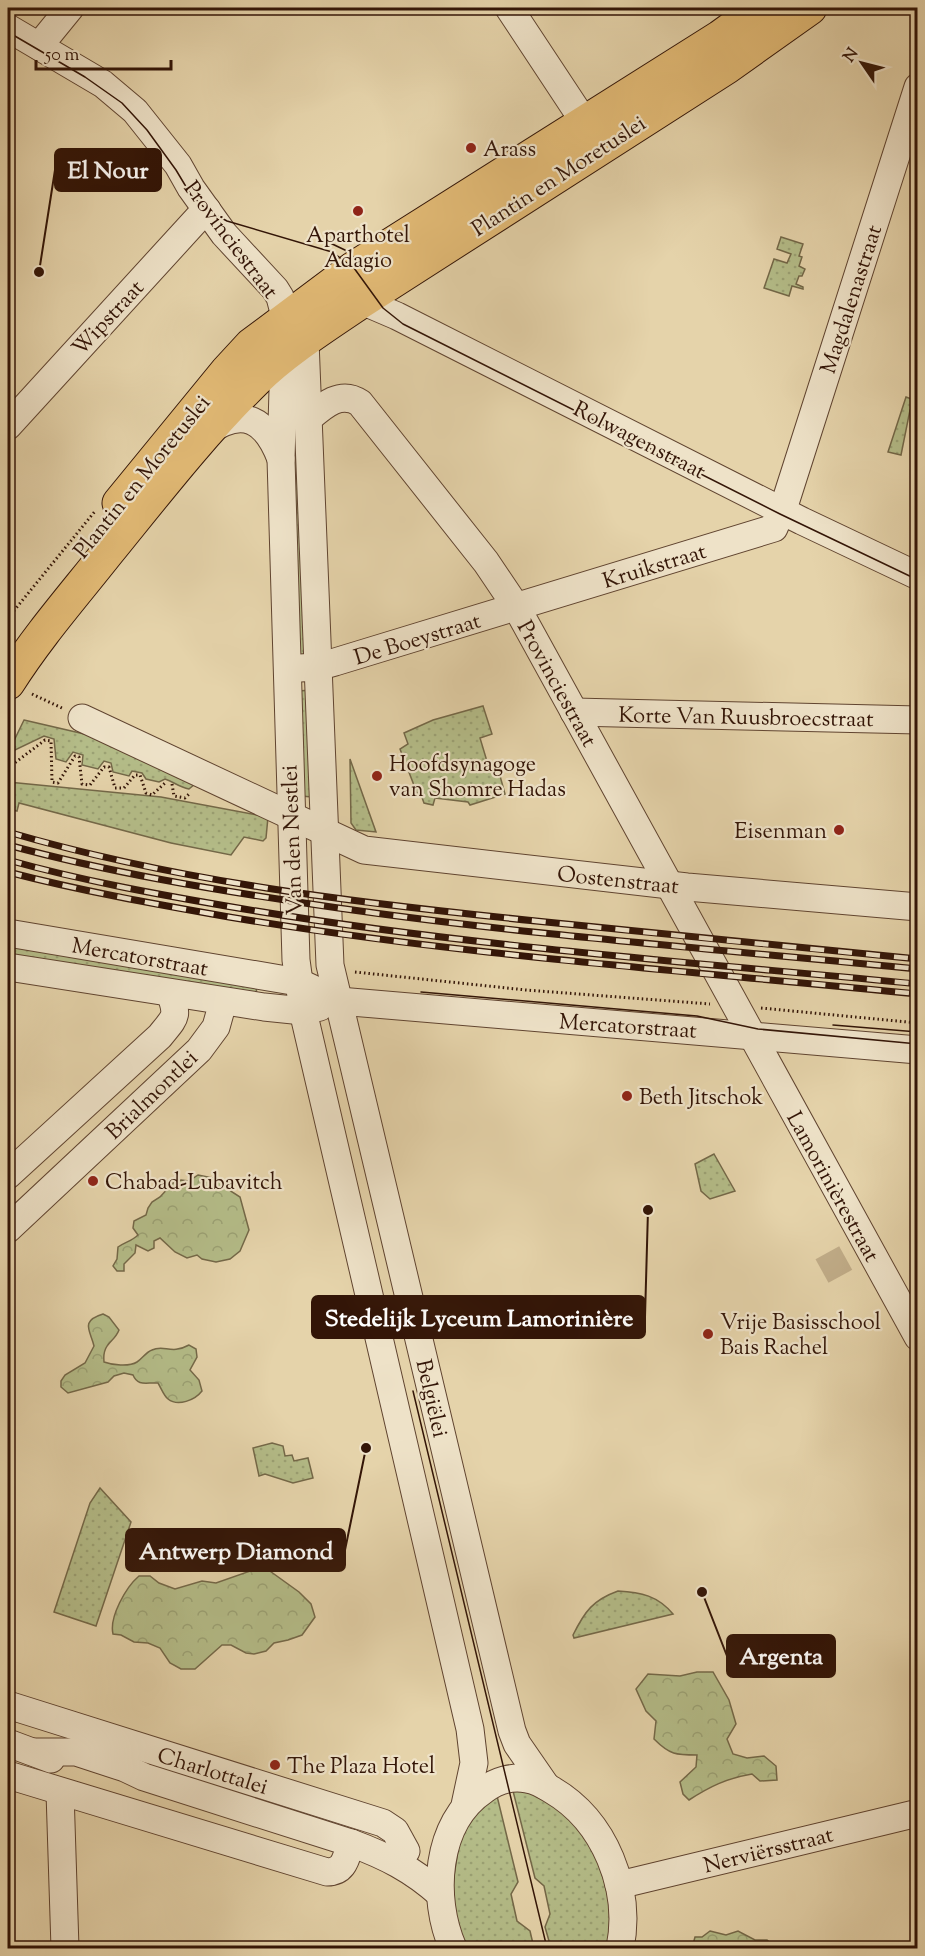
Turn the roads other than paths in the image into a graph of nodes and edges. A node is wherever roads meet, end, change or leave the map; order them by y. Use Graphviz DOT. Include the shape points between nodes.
graph roads {
  1 [pos="70,8"];
  2 [pos="509,8"];
  3 [pos="810,8"];
  4 [pos="744,22"];
  5 [pos="8,30"];
  6 [pos="39,46"];
  7 [pos="918,87"];
  8 [pos="585,123"];
  9 [pos="207,210"];
  10 [pos="362,302"];
  11 [pos="291,340"];
  12 [pos="309,418"];
  13 [pos="8,426"];
  14 [pos="207,433"];
  15 [pos="281,459"];
  16 [pos="781,511"];
  17 [pos="918,576"];
  18 [pos="517,608"];
  19 [pos="14,656"];
  20 [pos="317,668"];
  21 [pos="286,669"];
  22 [pos="574,712"];
  23 [pos="82,718"];
  24 [pos="918,720"];
  25 [pos="282,813"];
  26 [pos="324,832"];
  27 [pos="669,885"];
  28 [pos="918,907"];
  29 [pos="8,933"];
  30 [pos="8,967"];
  31 [pos="298,982"];
  32 [pos="170,993"];
  33 [pos="339,1001"];
  34 [pos="223,1002"];
  35 [pos="303,1011"];
  36 [pos="752,1034"];
  37 [pos="918,1050"];
  38 [pos="38,1148"];
  39 [pos="8,1175"];
  40 [pos="64,1177"];
  41 [pos="8,1229"];
  42 [pos="918,1337"];
  43 [pos="8,1705"];
  44 [pos="8,1743"];
  45 [pos="8,1775"];
  46 [pos="546,1786"];
  47 [pos="60,1792"];
  48 [pos="465,1805"];
  49 [pos="918,1813"];
  50 [pos="450,1830"];
  51 [pos="362,1847"];
  52 [pos="406,1851"];
  53 [pos="620,1885"];
  54 [pos="440,1894"];
  55 [pos="64,1948"];
  56 [pos="453,1948"];
  57 [pos="620,1948"];
  1 -- 6 [label="street"];
  2 -- 8 [label="street"];
  3 -- 4 [label="main road, Plantin en Moretuslei"];
  4 -- 8 [label="main road, Plantin en Moretuslei"];
  4 -- 10 [label="main road, Plantin en Moretuslei"];
  5 -- 6 [label="street, Provinciestraat"];
  6 -- 9 [label="street, Provinciestraat" via="103,84 135,111 178,165"];
  7 -- 16 [label="street, Magdalenastraat"];
  8 -- 11 [label="main road, Plantin en Moretuslei" via="354,267"];
  9 -- 11 [label="street, Provinciestraat" via="280,297"];
  9 -- 13 [label="street, Wipstraat"];
  10 -- 11 [label="main road, Plantin en Moretuslei"];
  10 -- 16 [label="street, Rolwagenstraat" via="397,316"];
  11 -- 12 [label="street, Van den Nestlei"];
  11 -- 14 [label="main road, Plantin en Moretuslei"];
  11 -- 15 [label="street, Van den Nestlei" via="283,390"];
  11 -- 19 [label="main road, Plantin en Moretuslei" via="251,345 227,371"];
  12 -- 18 [label="street, Provinciestraat" via="338,398 353,398 360,403 486,562"];
  12 -- 20 [label="street, Van den Nestlei"];
  14 -- 15 [label="street" via="225,422 245,418 267,430"];
  14 -- 19 [label="main road, Plantin en Moretuslei"];
  15 -- 21 [label="street, Van den Nestlei"];
  16 -- 17 [label="street, Rolwagenstraat"];
  16 -- 18 [label="street, Kruikstraat" via="774,528"];
  18 -- 20 [label="street, De Boeystraat"];
  18 -- 22 [label="street, Provinciestraat"];
  20 -- 21 [label="street"];
  20 -- 26 [label="street, Van den Nestlei"];
  21 -- 25 [label="street, Van den Nestlei"];
  22 -- 24 [label="street, Korte Van Ruusbroecstraat"];
  22 -- 27 [label="street, Provinciestraat"];
  23 -- 25 [label="street, Oostenstraat"];
  25 -- 26 [label="street, Oostenstraat"];
  25 -- 31 [label="street, Van den Nestlei"];
  26 -- 27 [label="street, Oostenstraat" via="364,850"];
  26 -- 33 [label="street, Van den Nestlei" via="330,965"];
  27 -- 28 [label="street, Oostenstraat"];
  27 -- 36 [label="street, Provinciestraat"];
  29 -- 31 [label="street, Mercatorstraat"];
  30 -- 32 [label="street, Mercatorstraat"];
  31 -- 33 [label="street, Mercatorstraat"];
  31 -- 35 [label="street, Van den Nestlei"];
  32 -- 34 [label="street, Mercatorstraat"];
  32 -- 38 [label="street, Brialmontlei" via="176,1009 160,1036"];
  33 -- 35 [label="street, Mercatorstraat"];
  33 -- 36 [label="street, Mercatorstraat"];
  33 -- 46 [label="street, Belgiëlei" via="512,1731"];
  34 -- 35 [label="street, Mercatorstraat"];
  34 -- 40 [label="street, Brialmontlei" via="216,1027 199,1050"];
  35 -- 48 [label="street, Belgiëlei" via="470,1729 474,1763"];
  36 -- 37 [label="street, Mercatorstraat"];
  36 -- 42 [label="street, Lamorinièrestraat" via="861,1250"];
  38 -- 39 [label="street, Brialmontlei"];
  38 -- 40 [label="street"];
  40 -- 41 [label="street, Brialmontlei"];
  43 -- 52 [label="street, Charlottalei" via="383,1823 395,1831"];
  44 -- 51 [label="street, Charlottalei" via="35,1752 76,1752"];
  45 -- 47 [label="street"];
  46 -- 48 [label="street, Belgiëlei" via="527,1779 507,1780 488,1787"];
  46 -- 53 [label="street, Belgiëlei" via="575,1806 589,1823 604,1845"];
  47 -- 51 [label="street" via="327,1872 339,1870"];
  47 -- 55 [label="street"];
  48 -- 50 [label="street, Belgiëlei"];
  49 -- 53 [label="street, Nerviërsstraat"];
  50 -- 52 [label="street, Charlottalei"];
  50 -- 54 [label="street, Belgiëlei"];
  51 -- 52 [label="street, Charlottalei" via="394,1853"];
  51 -- 54 [label="street, Charlottalei" via="407,1867"];
  53 -- 57 [label="street, Belgiëlei"];
  54 -- 56 [label="street, Belgiëlei"];
}
